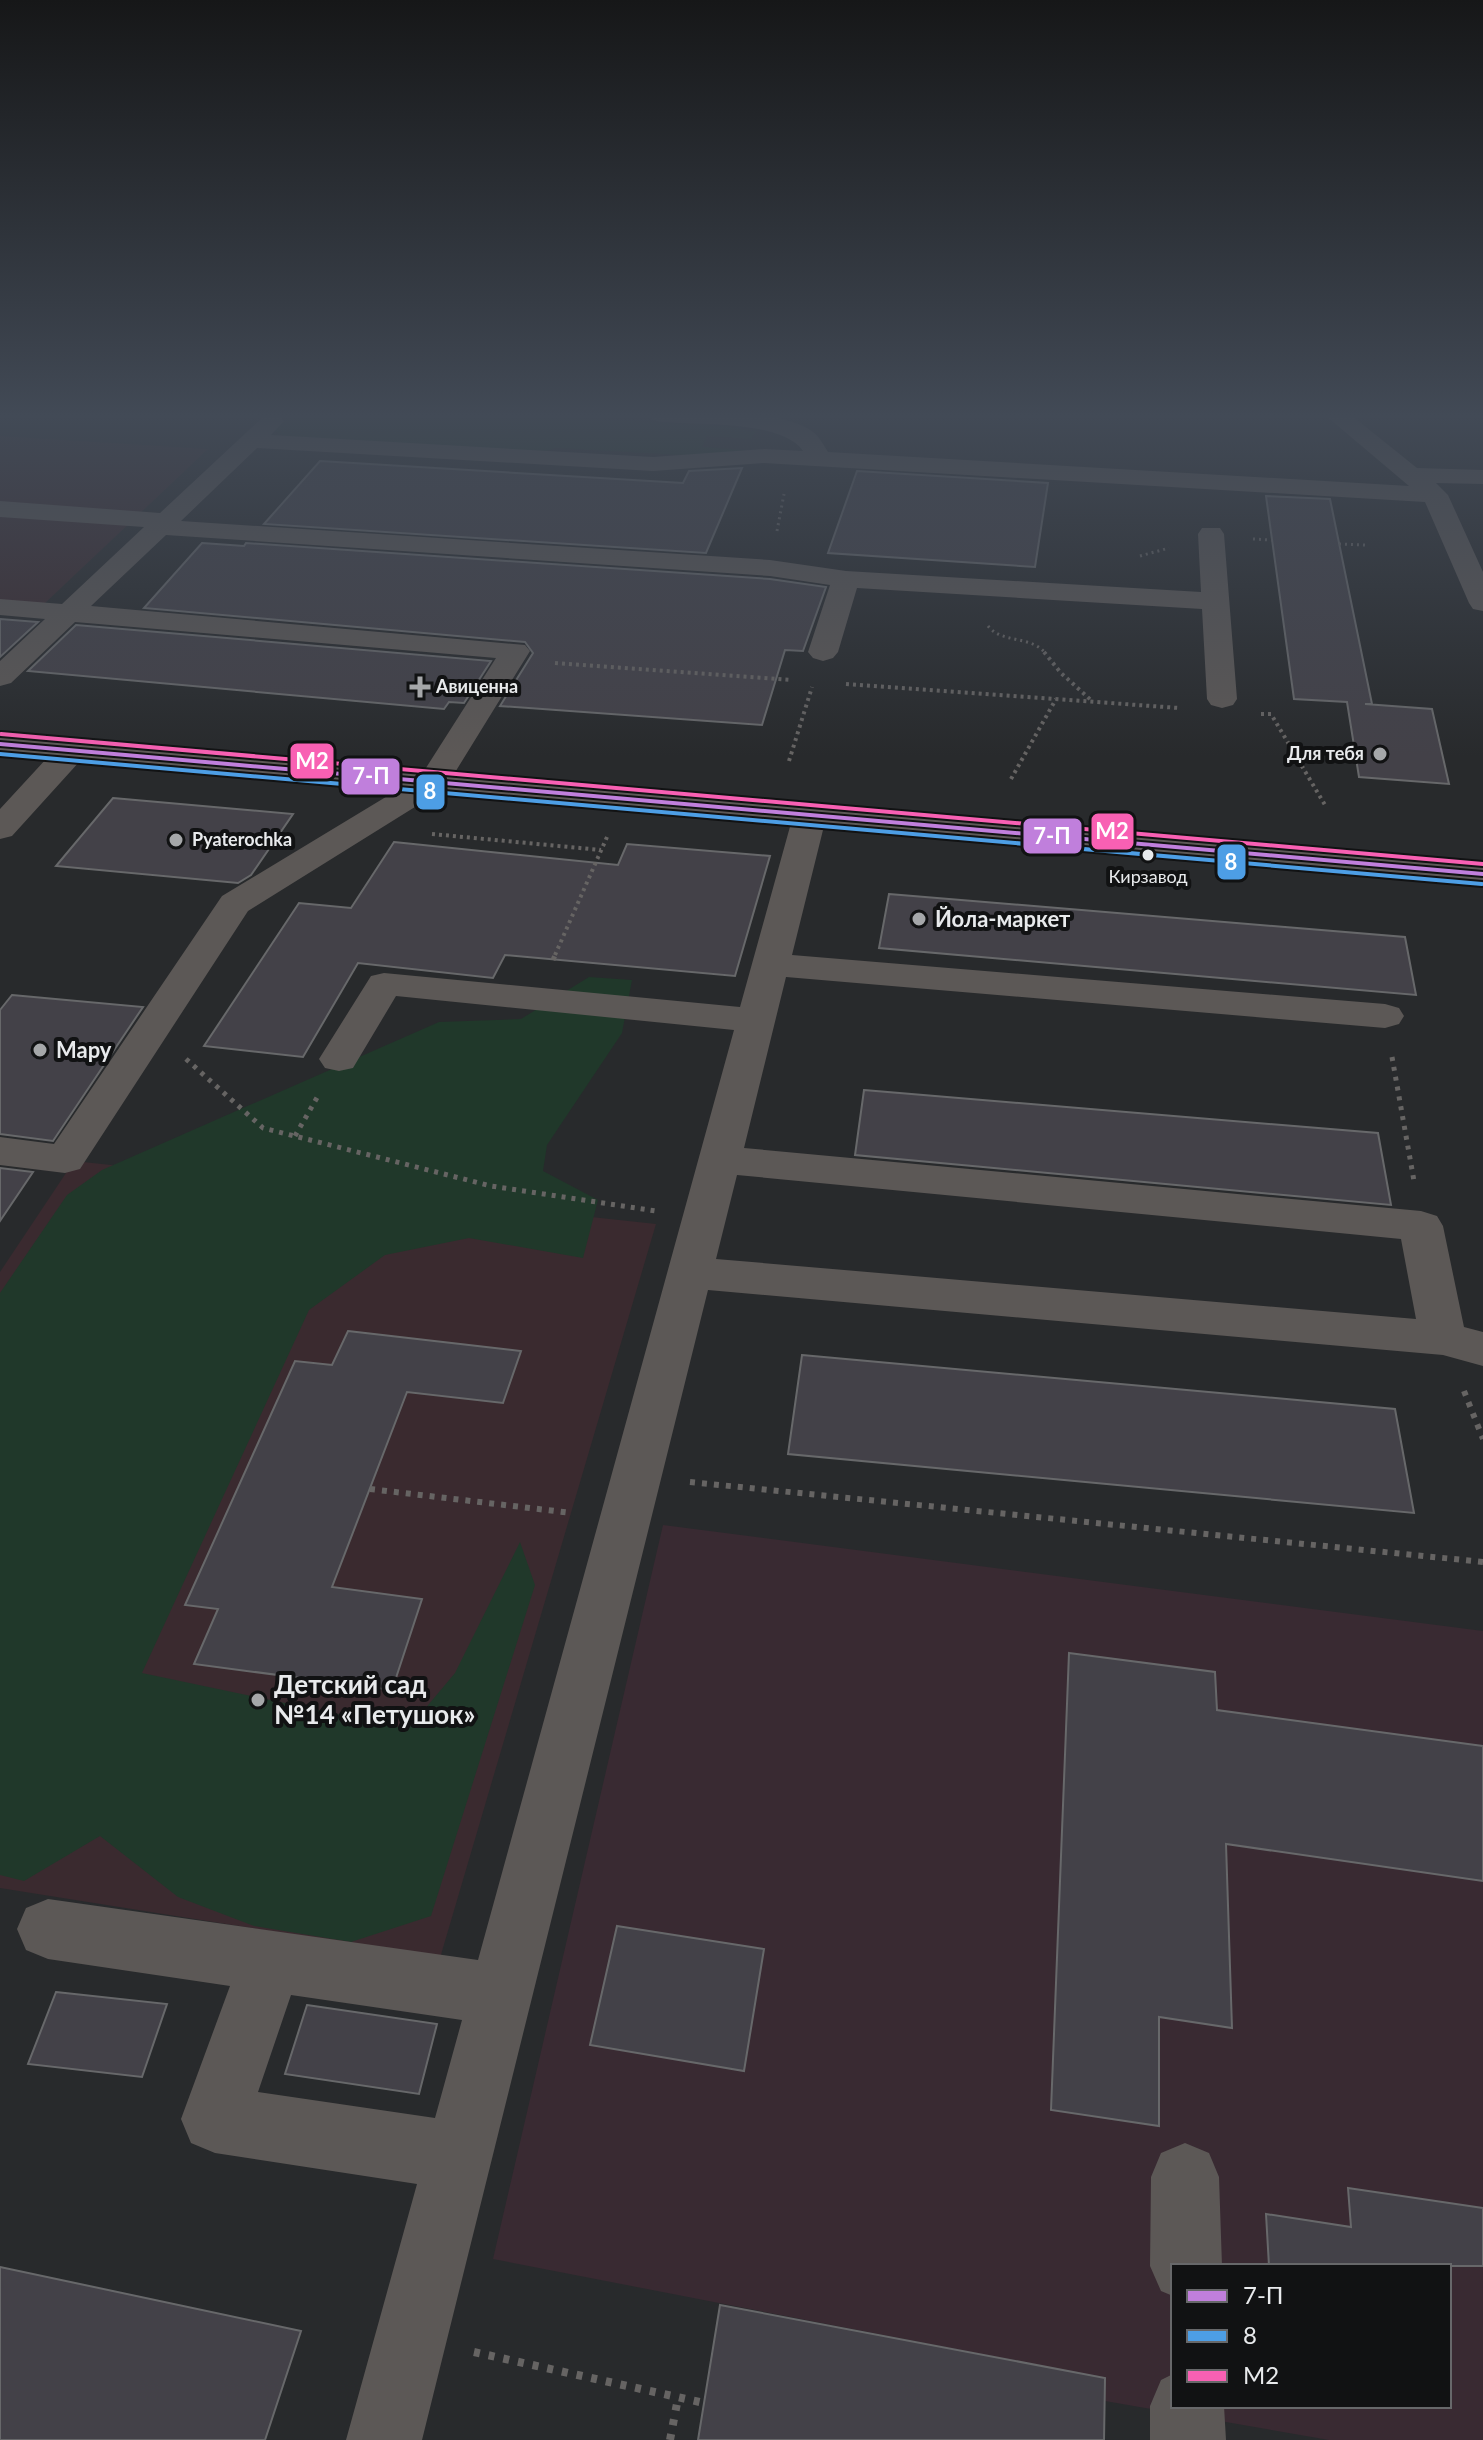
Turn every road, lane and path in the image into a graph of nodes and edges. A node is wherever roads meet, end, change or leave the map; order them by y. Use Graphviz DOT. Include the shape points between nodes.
graph roads {
  1 [pos="158,529"];
  2 [pos="230,529"];
  3 [pos="777,529"];
  4 [pos="1450,529"];
  5 [pos="1211,534"];
  6 [pos="1339,544"];
  7 [pos="1365,545"];
  8 [pos="770,568"];
  9 [pos="846,579"];
  10 [pos="950,585"];
  11 [pos="1216,601"];
  12 [pos="1483,603"];
  13 [pos="0,607"];
  14 [pos="69,612"];
  15 [pos="823,652"];
  16 [pos="510,660"];
  17 [pos="0,677"];
  18 [pos="814,681"];
  19 [pos="1056,699"];
  20 [pos="1222,699"];
  21 [pos="1093,702"];
  22 [pos="1180,708"];
  23 [pos="1255,713"];
  24 [pos="0,744"];
  25 [pos="72,750"];
  26 [pos="789,761"];
  27 [pos="1011,779"];
  28 [pos="433,782"];
  29 [pos="1325,805"];
  30 [pos="810,815"];
  31 [pos="613,825"];
  32 [pos="359,827"];
  33 [pos="0,829"];
  34 [pos="601,850"];
  35 [pos="1483,874"];
  36 [pos="771,964"];
  37 [pos="179,989"];
  38 [pos="536,999"];
  39 [pos="1385,1016"];
  40 [pos="756,1020"];
  41 [pos="339,1059"];
  42 [pos="0,1151"];
  43 [pos="720,1160"];
  44 [pos="705,1218"];
  45 [pos="1421,1226"];
  46 [pos="691,1273"];
  47 [pos="1463,1344"];
  48 [pos="638,1476"];
  49 [pos="370,1489"];
  50 [pos="584,1514"];
  51 [pos="1483,1562"];
  52 [pos="48,1929"];
  53 [pos="271,1961"];
  54 [pos="501,1995"];
  55 [pos="459,2156"];
  56 [pos="1185,2177"];
  57 [pos="1186,2264"];
  58 [pos="411,2338"];
  59 [pos="678,2398"];
  60 [pos="704,2403"];
  61 [pos="1187,2408"];
  62 [pos="384,2440"];
  63 [pos="670,2440"];
  64 [pos="1188,2440"];
  1 -- 14 [label="street"];
  2 -- 8 [label="street"];
  3 -- 8 [label="path"];
  4 -- 12 [label="street"];
  5 -- 11 [label="street"];
  6 -- 7 [label="path"];
  8 -- 9 [label="street"];
  9 -- 10 [label="street"];
  9 -- 15 [label="street"];
  10 -- 11 [label="street"];
  10 -- 21 [label="path" via="972,599 994,634 1040,646"];
  11 -- 20 [label="street"];
  13 -- 14 [label="street"];
  14 -- 16 [label="street" via="515,651"];
  14 -- 17 [label="street"];
  15 -- 18 [label="path"];
  16 -- 18 [label="path"];
  16 -- 28 [label="street"];
  18 -- 19 [label="path"];
  18 -- 26 [label="path"];
  19 -- 21 [label="path"];
  19 -- 27 [label="path"];
  21 -- 22 [label="path"];
  23 -- 29 [label="path" via="1271,714"];
  24 -- 25 [label="street"];
  25 -- 28 [label="street"];
  25 -- 33 [label="street"];
  28 -- 30 [label="street"];
  28 -- 32 [label="street"];
  30 -- 35 [label="street"];
  30 -- 36 [label="street"];
  31 -- 34 [label="path"];
  32 -- 34 [label="path"];
  32 -- 37 [label="street" via="235,904"];
  34 -- 38 [label="path"];
  36 -- 39 [label="street"];
  36 -- 40 [label="street"];
  37 -- 42 [label="street" via="65,1159"];
  37 -- 44 [label="path" via="182,1056 263,1128 491,1186"];
  38 -- 40 [label="street"];
  38 -- 41 [label="street" via="384,984"];
  39 -- 45 [label="path"];
  40 -- 43 [label="street"];
  43 -- 44 [label="street"];
  43 -- 45 [label="street"];
  44 -- 46 [label="street"];
  45 -- 47 [label="street"];
  46 -- 47 [label="street"];
  46 -- 48 [label="street"];
  48 -- 51 [label="path"];
  48 -- 54 [label="street"];
  49 -- 50 [label="path"];
  52 -- 53 [label="street"];
  53 -- 54 [label="street"];
  53 -- 55 [label="street" via="215,2119"];
  54 -- 55 [label="street"];
  55 -- 58 [label="street"];
  56 -- 57 [label="street"];
  58 -- 59 [label="path"];
  58 -- 62 [label="street"];
  59 -- 60 [label="path"];
  59 -- 63 [label="path"];
  61 -- 64 [label="street"];
}
